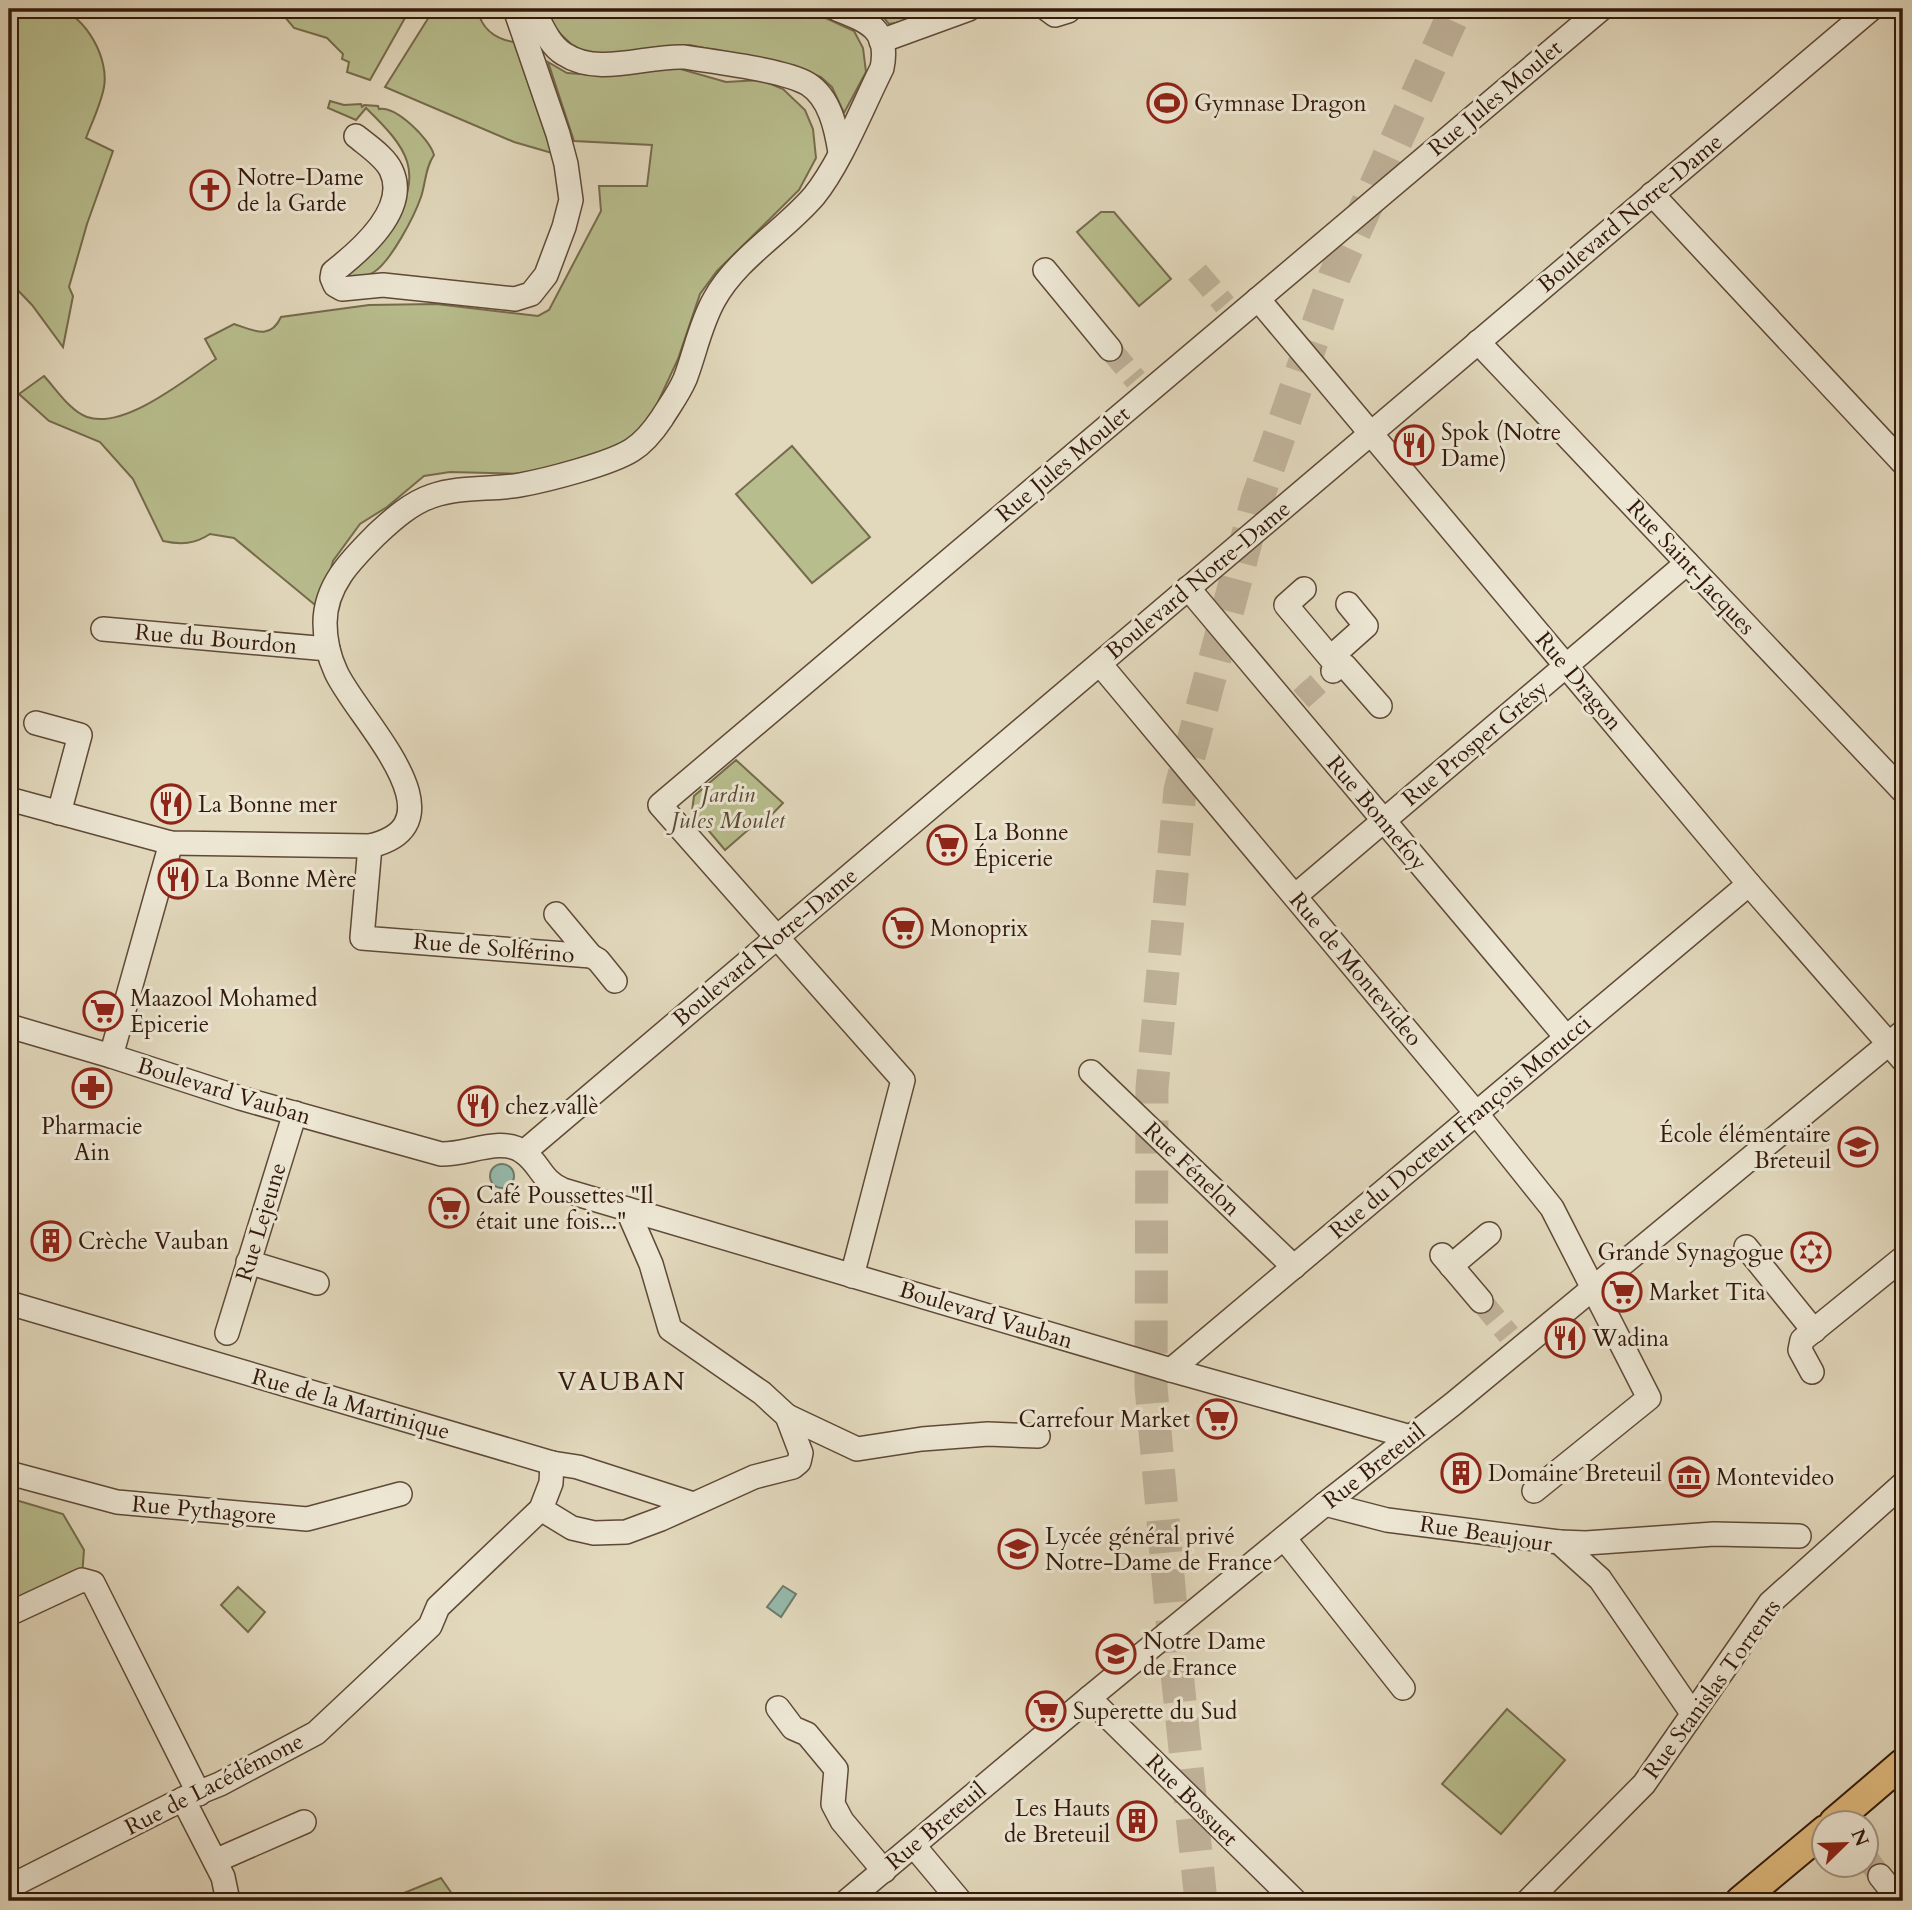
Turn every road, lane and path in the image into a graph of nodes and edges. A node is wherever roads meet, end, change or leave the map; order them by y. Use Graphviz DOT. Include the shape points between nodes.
graph roads {
  1 [pos="515,9"];
  2 [pos="533,9"];
  3 [pos="837,9"];
  4 [pos="970,9"];
  5 [pos="1047,9"];
  6 [pos="1070,9"];
  7 [pos="1601,9"];
  8 [pos="1871,9"];
  9 [pos="881,41"];
  10 [pos="356,136"];
  11 [pos="840,152"];
  12 [pos="1653,194"];
  13 [pos="1045,270"];
  14 [pos="1258,299"];
  15 [pos="1478,342"];
  16 [pos="1110,349"];
  17 [pos="1371,433"];
  18 [pos="1903,463"];
  19 [pos="1687,563"];
  20 [pos="1188,589"];
  21 [pos="1304,589"];
  22 [pos="1348,604"];
  23 [pos="103,629"];
  24 [pos="328,649"];
  25 [pos="1100,664"];
  26 [pos="1566,666"];
  27 [pos="1333,671"];
  28 [pos="1380,706"];
  29 [pos="36,723"];
  30 [pos="1903,791"];
  31 [pos="9,799"];
  32 [pos="59,813"];
  33 [pos="1384,820"];
  34 [pos="172,844"];
  35 [pos="370,846"];
  36 [pos="1749,884"];
  37 [pos="1295,896"];
  38 [pos="556,914"];
  39 [pos="778,937"];
  40 [pos="591,956"];
  41 [pos="615,981"];
  42 [pos="9,1026"];
  43 [pos="1566,1037"];
  44 [pos="1899,1045"];
  45 [pos="111,1056"];
  46 [pos="1091,1072"];
  47 [pos="295,1113"];
  48 [pos="1476,1113"];
  49 [pos="524,1152"];
  50 [pos="627,1209"];
  51 [pos="1489,1234"];
  52 [pos="1746,1247"];
  53 [pos="1903,1258"];
  54 [pos="248,1262"];
  55 [pos="1294,1267"];
  56 [pos="852,1276"];
  57 [pos="317,1283"];
  58 [pos="1593,1287"];
  59 [pos="1481,1301"];
  60 [pos="9,1303"];
  61 [pos="1814,1331"];
  62 [pos="228,1332"];
  63 [pos="1171,1370"];
  64 [pos="1812,1372"];
  65 [pos="787,1416"];
  66 [pos="1038,1436"];
  67 [pos="1411,1437"];
  68 [pos="552,1463"];
  69 [pos="9,1473"];
  70 [pos="1903,1484"];
  71 [pos="1534,1491"];
  72 [pos="400,1494"];
  73 [pos="693,1504"];
  74 [pos="1325,1504"];
  75 [pos="541,1509"];
  76 [pos="1799,1536"];
  77 [pos="1284,1538"];
  78 [pos="1559,1542"];
  79 [pos="9,1615"];
  80 [pos="1403,1688"];
  81 [pos="1089,1698"];
  82 [pos="778,1708"];
  83 [pos="1692,1713"];
  84 [pos="1903,1763"];
  85 [pos="191,1796"];
  86 [pos="1851,1808"];
  87 [pos="304,1822"];
  88 [pos="1811,1842"];
  89 [pos="914,1846"];
  90 [pos="215,1861"];
  91 [pos="884,1871"];
  92 [pos="1881,1877"];
  93 [pos="9,1887"];
  94 [pos="228,1901"];
  95 [pos="847,1901"];
  96 [pos="960,1901"];
  97 [pos="1295,1901"];
  98 [pos="1528,1901"];
  99 [pos="1740,1901"];
  100 [pos="1900,1901"];
  1 -- 10 [label="street" via="566,164 571,200 546,275 530,294 515,299 409,287 342,289 335,285 333,272 373,238 396,192 390,168"];
  2 -- 11 [label="street" via="563,54 587,63 684,57 808,84 835,122"];
  3 -- 9 [label="street" via="868,21"];
  4 -- 9 [label="street"];
  5 -- 6 [label="street" via="1055,15"];
  7 -- 14 [label="street, Rue Jules Moulet"];
  8 -- 12 [label="street, Boulevard Notre-Dame"];
  9 -- 11 [label="street" via="882,68"];
  11 -- 24 [label="street" via="814,196 723,286 701,329 684,381 643,441 605,461 520,485 454,491 416,503 364,547 339,578 328,602"];
  12 -- 15 [label="street, Boulevard Notre-Dame"];
  12 -- 18 [label="street"];
  13 -- 16 [label="street"];
  14 -- 17 [label="street, Rue Dragon"];
  14 -- 39 [label="street, Rue Jules Moulet" via="1231,311 1141,387 660,805"];
  15 -- 17 [label="street, Boulevard Notre-Dame"];
  15 -- 19 [label="street, Rue Saint-Jacques"];
  17 -- 20 [label="street, Boulevard Notre-Dame"];
  17 -- 26 [label="street, Rue Dragon"];
  19 -- 26 [label="street, Rue Prosper Grésy"];
  19 -- 30 [label="street, Rue Saint-Jacques"];
  20 -- 25 [label="street, Boulevard Notre-Dame"];
  20 -- 33 [label="street, Rue Bonnefoy" via="1295,704"];
  21 -- 27 [label="street" via="1286,604"];
  22 -- 27 [label="street" via="1366,626 1339,650"];
  23 -- 24 [label="street, Rue du Bourdon"];
  24 -- 35 [label="street" via="336,673 410,794 411,813 405,827 386,842"];
  25 -- 37 [label="street, Rue de Montevideo"];
  25 -- 39 [label="street, Boulevard Notre-Dame"];
  26 -- 33 [label="street, Rue Prosper Grésy"];
  26 -- 36 [label="street, Rue Dragon"];
  27 -- 28 [label="street" via="1345,666"];
  29 -- 32 [label="street" via="80,735"];
  31 -- 32 [label="street"];
  32 -- 34 [label="street"];
  33 -- 37 [label="street, Rue Prosper Grésy"];
  33 -- 43 [label="street, Rue Bonnefoy"];
  34 -- 35 [label="street"];
  34 -- 45 [label="street"];
  35 -- 40 [label="street, Rue de Solférino" via="362,938"];
  36 -- 43 [label="street, Rue du Docteur François Morucci"];
  36 -- 44 [label="street, Rue Dragon"];
  37 -- 48 [label="street, Rue de Montevideo"];
  38 -- 40 [label="street"];
  39 -- 49 [label="street, Boulevard Notre-Dame"];
  39 -- 56 [label="street" via="903,1080"];
  40 -- 41 [label="street, Rue de Solférino"];
  42 -- 45 [label="street, Boulevard Vauban"];
  43 -- 48 [label="street, Rue du Docteur François Morucci"];
  44 -- 58 [label="street, Rue Breteuil"];
  45 -- 47 [label="street, Boulevard Vauban"];
  46 -- 55 [label="street, Rue Fénelon"];
  47 -- 49 [label="street, Boulevard Vauban" via="441,1154 493,1145"];
  47 -- 54 [label="street, Rue Lejeune"];
  48 -- 55 [label="street, Rue du Docteur François Morucci"];
  48 -- 58 [label="street, Rue de Montevideo" via="1552,1208"];
  49 -- 50 [label="street, Boulevard Vauban" via="547,1182"];
  50 -- 56 [label="street, Boulevard Vauban"];
  50 -- 65 [label="street" via="670,1329 762,1393"];
  51 -- 59 [label="street" via="1446,1261"];
  52 -- 61 [label="street"];
  53 -- 61 [label="street"];
  54 -- 57 [label="street"];
  54 -- 62 [label="street, Rue Lejeune"];
  55 -- 63 [label="street, Rue du Docteur François Morucci"];
  56 -- 63 [label="street, Boulevard Vauban"];
  58 -- 67 [label="street, Rue Breteuil" via="1515,1342"];
  58 -- 71 [label="street, Rue de Montevideo" via="1634,1357 1649,1398"];
  60 -- 68 [label="street, Rue de la Martinique"];
  61 -- 64 [label="street" via="1802,1340 1800,1350"];
  63 -- 67 [label="street, Boulevard Vauban"];
  65 -- 66 [label="street" via="858,1449 988,1434"];
  65 -- 73 [label="street" via="801,1453 793,1468 754,1477"];
  67 -- 74 [label="street, Rue Breteuil"];
  68 -- 73 [label="street, Rue de la Martinique"];
  68 -- 75 [label="street, Rue de Lacédémone" via="551,1483"];
  69 -- 72 [label="street, Rue Pythagore" via="117,1502 307,1519"];
  70 -- 83 [label="street, Rue Stanislas Torrents" via="1770,1602"];
  73 -- 75 [label="street" via="626,1532 572,1528"];
  74 -- 77 [label="street, Rue Breteuil"];
  74 -- 78 [label="street, Rue Beaujour" via="1387,1520"];
  75 -- 85 [label="street, Rue de Lacédémone" via="438,1607 430,1626 316,1733"];
  76 -- 78 [label="street" via="1714,1534"];
  77 -- 80 [label="street"];
  77 -- 81 [label="street, Rue Breteuil"];
  78 -- 83 [label="street, Rue Beaujour" via="1600,1579"];
  79 -- 85 [label="street" via="82,1580 93,1583"];
  81 -- 89 [label="street, Rue Breteuil"];
  81 -- 97 [label="street, Rue Bossuet"];
  82 -- 91 [label="street" via="836,1769 833,1804"];
  83 -- 98 [label="street, Rue Stanislas Torrents" via="1644,1783"];
  84 -- 86 [label="main road"];
  85 -- 90 [label="street"];
  85 -- 93 [label="street, Rue de Lacédémone"];
  87 -- 90 [label="street"];
  88 -- 99 [label="main road"];
  89 -- 91 [label="street, Rue Breteuil"];
  89 -- 96 [label="street"];
  90 -- 94 [label="street"];
  91 -- 95 [label="street, Rue Breteuil"];
  92 -- 100 [label="street"];
}
